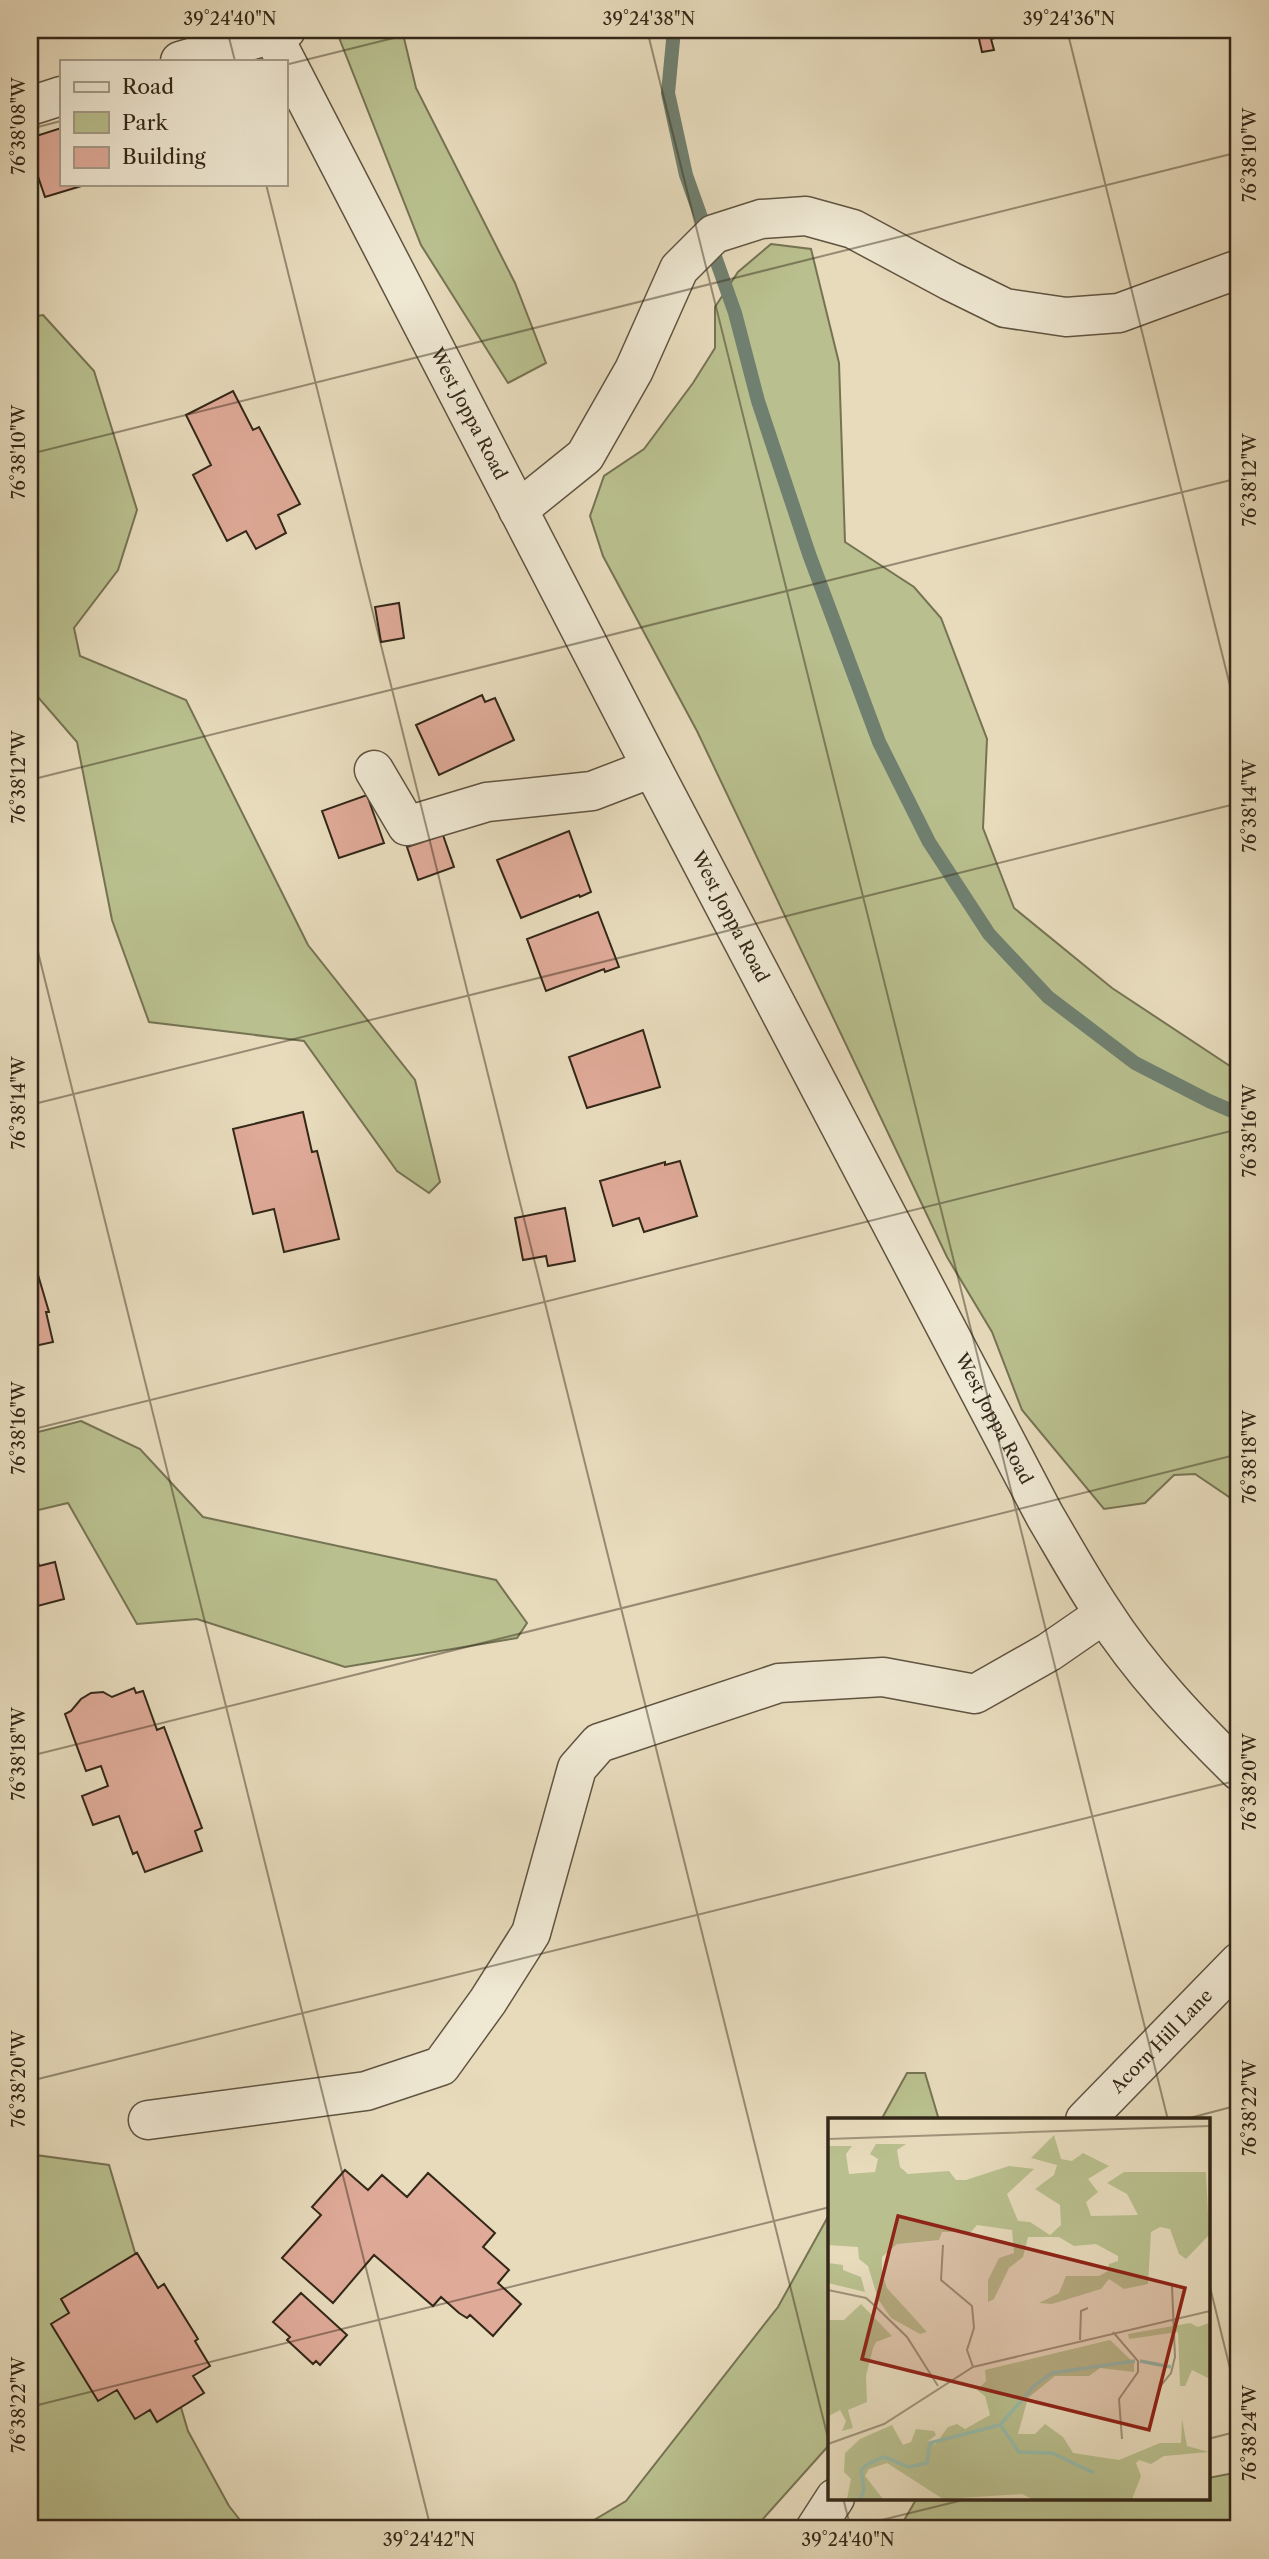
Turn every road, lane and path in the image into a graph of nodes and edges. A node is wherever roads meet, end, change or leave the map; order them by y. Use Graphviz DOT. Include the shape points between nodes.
graph roads {
  1 [pos="276,31"];
  2 [pos="183,60"];
  3 [pos="60,96"];
  4 [pos="30,106"];
  5 [pos="1239,269"];
  6 [pos="518,510"];
  7 [pos="652,768"];
  8 [pos="374,770"];
  9 [pos="1104,1614"];
  10 [pos="1239,1771"];
  11 [pos="1239,1962"];
  12 [pos="1087,2118"];
  13 [pos="148,2120"];
  14 [pos="834,2500"];
  15 [pos="816,2529"];
  1 -- 2 [label="street"];
  1 -- 6 [label="street, West Joppa Road"];
  3 -- 4 [label="street"];
  5 -- 6 [label="street" via="1119,313 1066,317 1005,308 853,229 806,216 761,219 713,234 679,269 634,370 585,456"];
  6 -- 7 [label="street, West Joppa Road"];
  7 -- 8 [label="street" via="592,791 487,802 407,826"];
  7 -- 9 [label="street, West Joppa Road" via="1045,1516"];
  9 -- 10 [label="street, West Joppa Road" via="1157,1683"];
  9 -- 13 [label="street" via="975,1694 883,1677 779,1683 599,1743 577,1768 531,1933 441,2066 366,2091"];
  11 -- 12 [label="street, Acorn Hill Lane"];
  14 -- 15 [label="street"];
}
